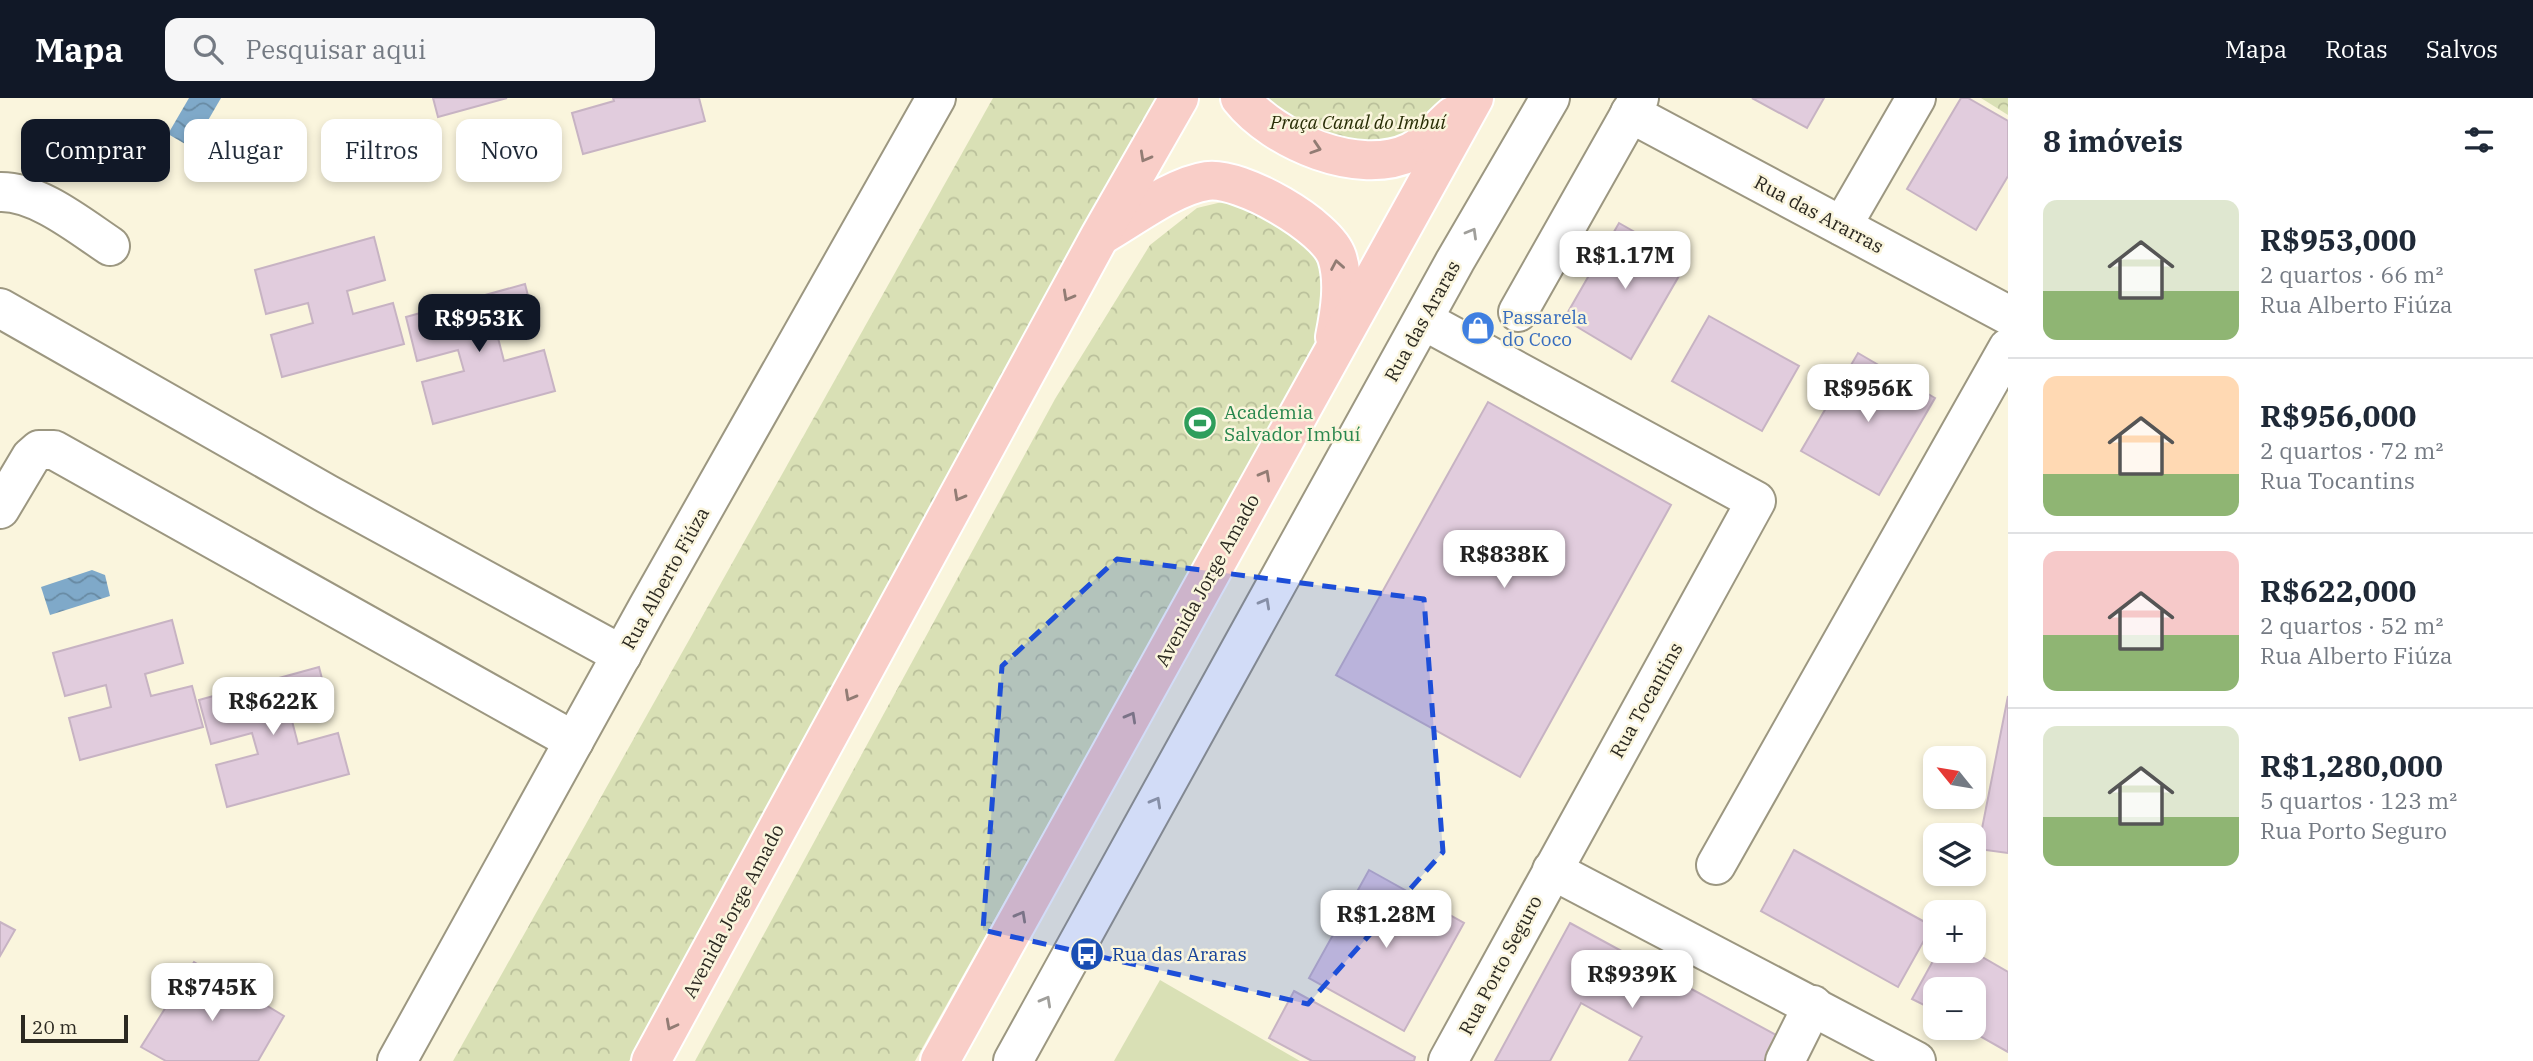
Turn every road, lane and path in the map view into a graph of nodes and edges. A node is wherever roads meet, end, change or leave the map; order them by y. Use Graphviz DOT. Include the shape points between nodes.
graph roads {
  1 [pos="936,98"];
  2 [pos="1179,98"];
  3 [pos="1240,98"];
  4 [pos="1474,98"];
  5 [pos="1550,98"];
  6 [pos="1916,98"];
  7 [pos="1634,106"];
  8 [pos="0,192"];
  9 [pos="1842,226"];
  10 [pos="1100,236"];
  11 [pos="110,246"];
  12 [pos="0,307"];
  13 [pos="1518,312"];
  14 [pos="2008,315"];
  15 [pos="1423,320"];
  16 [pos="2008,348"];
  17 [pos="1331,356"];
  18 [pos="0,509"];
  19 [pos="622,655"];
  20 [pos="574,741"];
  21 [pos="1716,866"];
  22 [pos="1552,870"];
  23 [pos="1813,1005"];
  24 [pos="397,1061"];
  25 [pos="651,1061"];
  26 [pos="940,1061"];
  27 [pos="1013,1061"];
  28 [pos="1448,1061"];
  29 [pos="1785,1061"];
  30 [pos="1916,1061"];
  1 -- 19 [label="street, Rua Alberto Fiúza"];
  2 -- 10 [label="main road, Avenida Jorge Amado, one-way"];
  3 -- 4 [label="main road, one-way" via="1261,121 1290,140 1346,158 1378,162 1413,152"];
  4 -- 17 [label="main road, Avenida Jorge Amado"];
  15 -- 5 [label="street, Rua das Araras, one-way"];
  6 -- 9 [label="street"];
  7 -- 9 [label="street, Rua das Ararras"];
  7 -- 13 [label="street"];
  8 -- 11 [label="street" via="23,195 55,209"];
  9 -- 14 [label="street, Rua das Ararras"];
  17 -- 10 [label="main road, one-way" via="1342,304 1337,256 1324,238 1259,192 1208,181 1180,190"];
  10 -- 25 [label="main road, Avenida Jorge Amado, one-way"];
  12 -- 19 [label="street" via="327,494"];
  15 -- 22 [label="street, Rua Tocantins" via="1756,501"];
  27 -- 15 [label="street, Rua das Araras, one-way"];
  16 -- 21 [label="street"];
  26 -- 17 [label="main road, Avenida Jorge Amado, one-way"];
  18 -- 20 [label="street" via="31,457 39,450 54,450"];
  19 -- 20 [label="street, Rua Alberto Fiúza"];
  20 -- 24 [label="street, Rua Alberto Fiúza"];
  22 -- 23 [label="street"];
  22 -- 28 [label="street, Rua Porto Seguro"];
  23 -- 29 [label="street"];
  23 -- 30 [label="street"];
}
